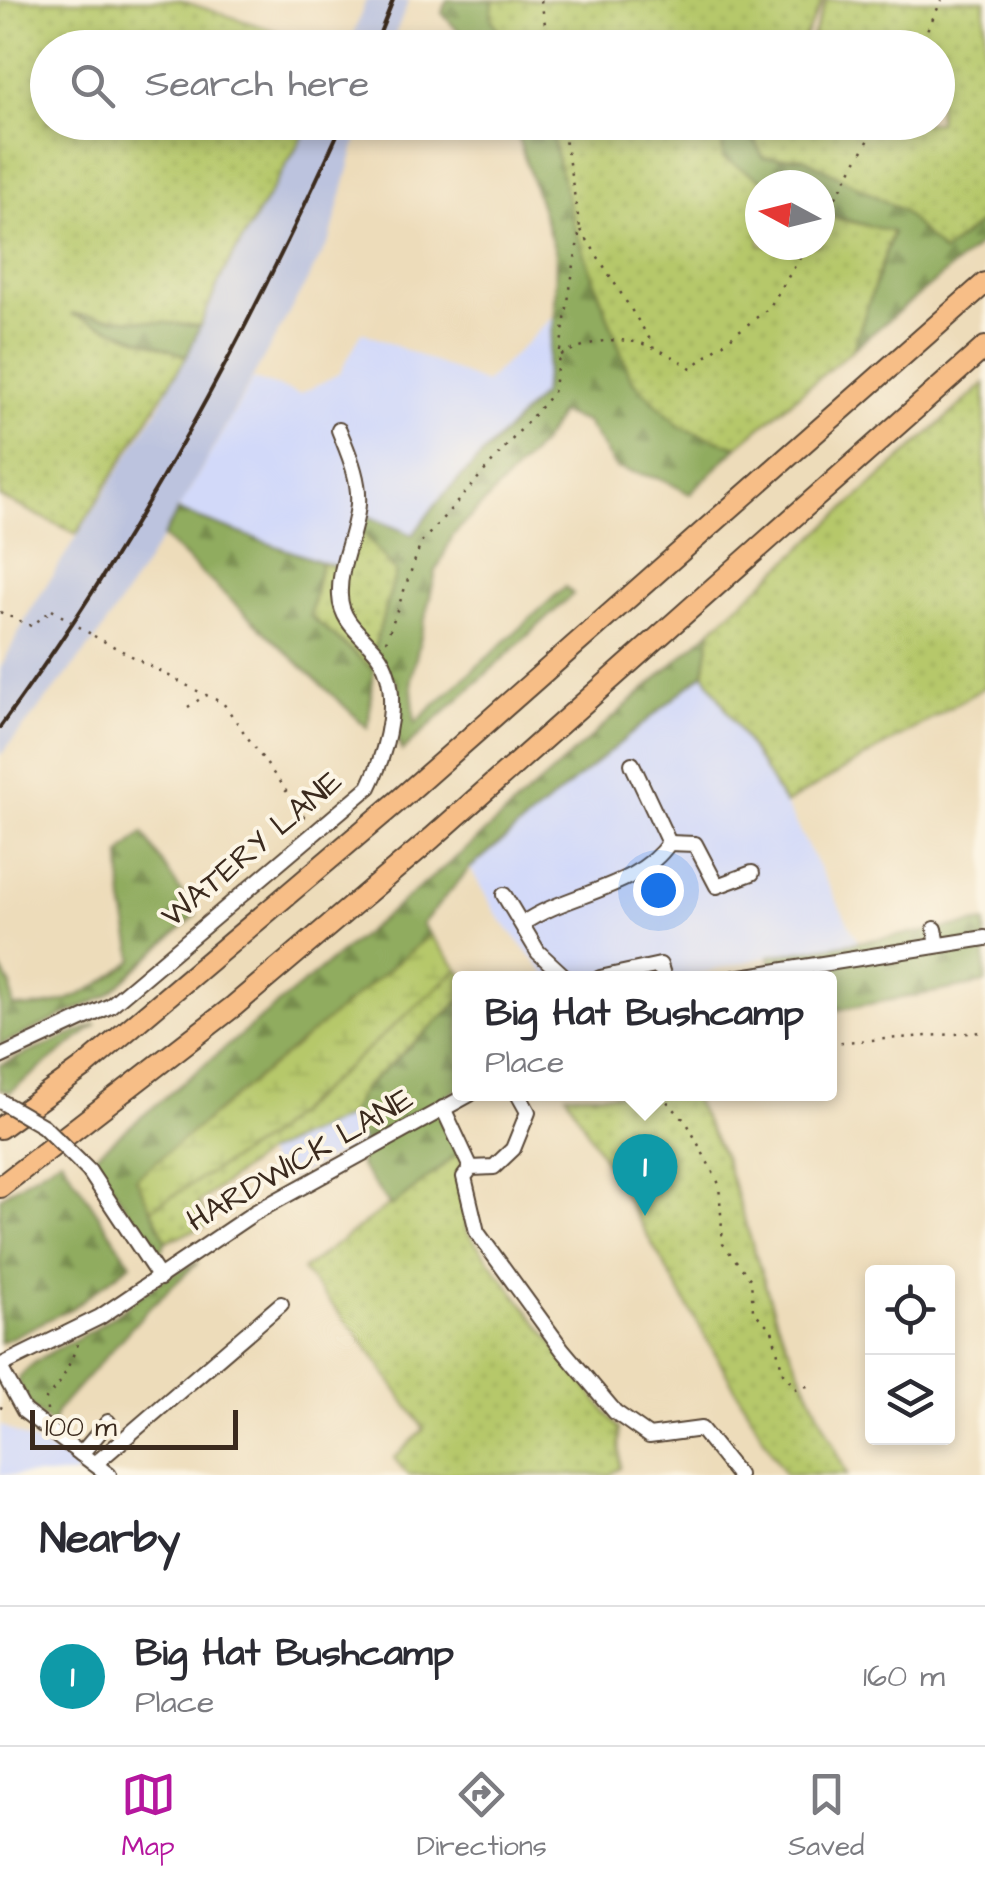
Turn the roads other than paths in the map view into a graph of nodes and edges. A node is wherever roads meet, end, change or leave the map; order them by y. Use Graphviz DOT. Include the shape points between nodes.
graph roads {
  1 [pos="985,283"];
  2 [pos="985,347"];
  3 [pos="339,430"];
  4 [pos="632,764"];
  5 [pos="669,843"];
  6 [pos="752,873"];
  7 [pos="504,894"];
  8 [pos="522,924"];
  9 [pos="934,929"];
  10 [pos="985,938"];
  11 [pos="938,944"];
  12 [pos="558,971"];
  13 [pos="632,971"];
  14 [pos="662,971"];
  15 [pos="777,971"];
  16 [pos="0,1057"];
  17 [pos="0,1101"];
  18 [pos="456,1101"];
  19 [pos="522,1101"];
  20 [pos="443,1108"];
  21 [pos="0,1128"];
  22 [pos="472,1168"];
  23 [pos="0,1187"];
  24 [pos="160,1278"];
  25 [pos="280,1304"];
  26 [pos="0,1367"];
  27 [pos="108,1422"];
  28 [pos="81,1454"];
  29 [pos="96,1464"];
  30 [pos="108,1475"];
  31 [pos="738,1475"];
  1 -- 21 [label="highway" via="398,801 98,1055"];
  2 -- 23 [label="highway" via="432,838 205,1029"];
  3 -- 16 [label="street, WATERY LANE" via="358,504 340,595 346,620 380,657 388,702 385,755 369,787 110,1006"];
  4 -- 5 [label="street"];
  5 -- 6 [label="street" via="695,844 716,886"];
  5 -- 8 [label="street" via="656,862"];
  7 -- 8 [label="street"];
  8 -- 12 [label="street"];
  9 -- 11 [label="street"];
  10 -- 11 [label="street"];
  11 -- 15 [label="street"];
  13 -- 14 [label="street" via="660,965"];
  17 -- 24 [label="street, bridge" via="43,1126 89,1171"];
  18 -- 20 [label="street, HARDWICK LANE"];
  19 -- 22 [label="street" via="528,1112 513,1149 494,1168"];
  20 -- 22 [label="street"];
  20 -- 24 [label="street, HARDWICK LANE" via="254,1213"];
  22 -- 31 [label="street" via="464,1177 478,1232 615,1412 649,1436 701,1429"];
  24 -- 26 [label="street, HARDWICK LANE" via="100,1318"];
  25 -- 29 [label="street"];
  26 -- 28 [label="street" via="24,1411"];
  27 -- 28 [label="street"];
  28 -- 29 [label="street"];
  29 -- 30 [label="street"];
}
